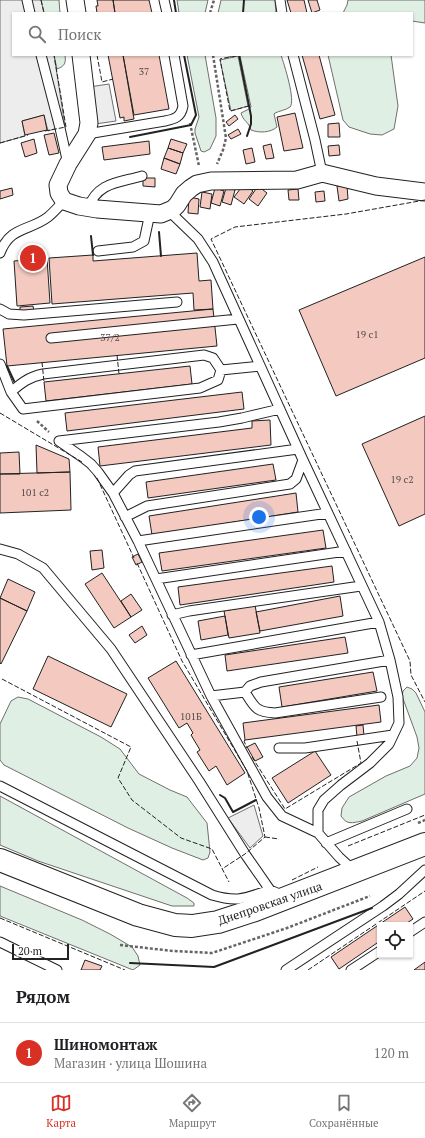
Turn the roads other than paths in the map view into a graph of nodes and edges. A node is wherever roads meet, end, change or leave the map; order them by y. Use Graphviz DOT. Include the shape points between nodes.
graph roads {
  1 [pos="28,0"];
  2 [pos="75,0"];
  3 [pos="164,0"];
  4 [pos="280,0"];
  5 [pos="30,12"];
  6 [pos="77,12"];
  7 [pos="167,12"];
  8 [pos="282,12"];
  9 [pos="41,56"];
  10 [pos="81,56"];
  11 [pos="174,56"];
  12 [pos="293,56"];
  13 [pos="87,134"];
  14 [pos="68,164"];
  15 [pos="322,174"];
  16 [pos="142,176"];
  17 [pos="425,192"];
  18 [pos="64,201"];
  19 [pos="88,208"];
  20 [pos="169,211"];
  21 [pos="150,213"];
  22 [pos="98,251"];
  23 [pos="0,253"];
  24 [pos="178,302"];
  25 [pos="0,309"];
  26 [pos="238,319"];
  27 [pos="51,338"];
  28 [pos="0,364"];
  29 [pos="260,366"];
  30 [pos="221,370"];
  31 [pos="11,392"];
  32 [pos="280,409"];
  33 [pos="298,449"];
  34 [pos="303,460"];
  35 [pos="113,493"];
  36 [pos="328,513"];
  37 [pos="125,517"];
  38 [pos="138,541"];
  39 [pos="0,549"];
  40 [pos="346,551"];
  41 [pos="156,580"];
  42 [pos="361,586"];
  43 [pos="172,615"];
  44 [pos="379,622"];
  45 [pos="191,655"];
  46 [pos="390,660"];
  47 [pos="245,692"];
  48 [pos="211,696"];
  49 [pos="381,697"];
  50 [pos="393,735"];
  51 [pos="279,748"];
  52 [pos="0,786"];
  53 [pos="407,809"];
  54 [pos="318,833"];
  55 [pos="326,843"];
  56 [pos="425,844"];
  57 [pos="0,860"];
  58 [pos="425,870"];
  59 [pos="355,872"];
  60 [pos="279,894"];
  61 [pos="425,922"];
  62 [pos="413,930"];
  63 [pos="0,942"];
  64 [pos="377,953"];
  65 [pos="57,970"];
  66 [pos="286,970"];
  67 [pos="351,970"];
  1 -- 5 [label="lane"];
  2 -- 6 [label="street"];
  3 -- 7 [label="lane"];
  4 -- 8 [label="lane"];
  9 -- 14 [label="lane"];
  10 -- 13 [label="street" via="89,123"];
  11 -- 13 [label="lane" via="183,106 181,114 165,121"];
  12 -- 15 [label="lane"];
  13 -- 14 [label="street"];
  14 -- 18 [label="street" via="58,185"];
  15 -- 17 [label="street" via="376,186"];
  15 -- 20 [label="street" via="297,180 211,181 197,184"];
  16 -- 19 [label="lane" via="99,190"];
  18 -- 19 [label="street"];
  18 -- 23 [label="lane" via="48,217 19,230 5,242"];
  19 -- 21 [label="street"];
  20 -- 21 [label="street" via="161,214"];
  20 -- 26 [label="lane" via="198,239 213,262"];
  21 -- 22 [label="lane" via="144,241 133,247"];
  24 -- 25 [label="lane" via="17,316"];
  26 -- 27 [label="lane"];
  26 -- 29 [label="lane"];
  28 -- 31 [label="lane"];
  29 -- 30 [label="lane"];
  29 -- 32 [label="lane"];
  30 -- 31 [label="lane" via="213,358 204,355 32,376"];
  30 -- 31 [label="lane" via="218,380 200,388 23,409"];
  32 -- 33 [label="lane"];
  32 -- 35 [label="lane" via="219,422 58,441 91,464"];
  33 -- 34 [label="lane"];
  33 -- 35 [label="lane" via="135,470"];
  34 -- 36 [label="lane"];
  34 -- 37 [label="lane" via="296,479 290,484 147,506"];
  35 -- 37 [label="lane"];
  36 -- 38 [label="lane"];
  36 -- 40 [label="lane"];
  37 -- 38 [label="lane"];
  38 -- 41 [label="lane"];
  39 -- 60 [label="lane" via="18,554 43,568 111,649 245,854"];
  40 -- 41 [label="lane"];
  40 -- 42 [label="lane"];
  41 -- 43 [label="lane"];
  42 -- 43 [label="lane"];
  42 -- 44 [label="lane"];
  43 -- 45 [label="lane"];
  44 -- 45 [label="lane"];
  44 -- 46 [label="lane"];
  45 -- 48 [label="lane"];
  46 -- 47 [label="lane" via="261,682 250,686"];
  46 -- 50 [label="lane" via="398,697 399,723"];
  47 -- 48 [label="lane"];
  47 -- 49 [label="lane" via="254,707 263,712 275,713"];
  48 -- 54 [label="lane" via="277,811"];
  50 -- 51 [label="lane" via="306,748"];
  50 -- 54 [label="lane" via="383,751 324,800 318,810"];
  52 -- 60 [label="lane" via="212,895 242,900"];
  53 -- 55 [label="lane"];
  54 -- 55 [label="lane"];
  55 -- 59 [label="lane"];
  56 -- 59 [label="main road, Днепровская улица"];
  57 -- 60 [label="main road, Днепровская улица" via="138,915 175,925 192,926 218,922"];
  58 -- 66 [label="lane" via="394,898"];
  59 -- 60 [label="main road, Днепровская улица"];
  61 -- 62 [label="lane"];
  63 -- 65 [label="lane"];
  64 -- 67 [label="lane"];
}
